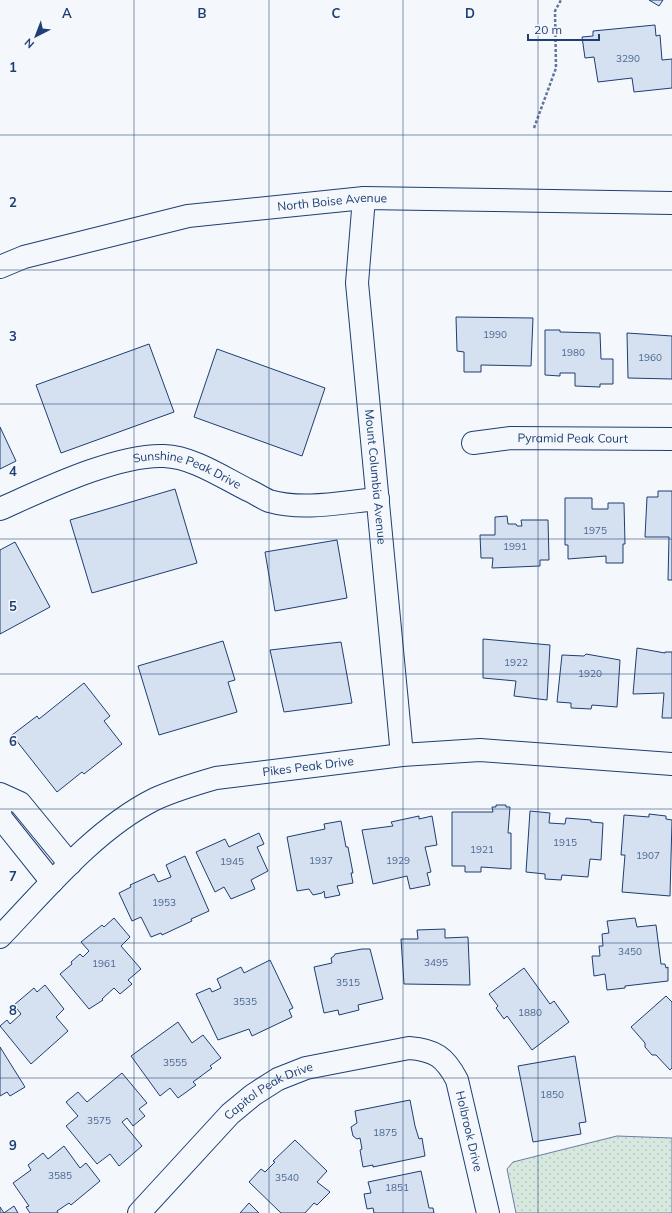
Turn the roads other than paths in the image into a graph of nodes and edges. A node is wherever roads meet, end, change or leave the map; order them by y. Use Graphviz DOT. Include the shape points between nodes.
graph roads {
  1 [pos="364,198"];
  2 [pos="672,203"];
  3 [pos="0,267"];
  4 [pos="672,439"];
  5 [pos="473,443"];
  6 [pos="378,499"];
  7 [pos="0,509"];
  8 [pos="402,755"];
  9 [pos="672,764"];
  10 [pos="0,794"];
  11 [pos="0,812"];
  12 [pos="70,864"];
  13 [pos="52,882"];
  14 [pos="0,937"];
  15 [pos="439,1056"];
  16 [pos="139,1213"];
  17 [pos="488,1213"];
  1 -- 2 [label="street, North Boise Avenue"];
  1 -- 3 [label="street, North Boise Avenue" via="188,216 24,257"];
  1 -- 6 [label="street, Mount Columbia Avenue" via="357,283"];
  4 -- 5 [label="street, Pyramid Peak Court" via="511,438"];
  6 -- 7 [label="street, Sunshine Peak Drive" via="305,506 284,505 268,500 187,461 166,456 144,456 46,489"];
  6 -- 8 [label="street, Mount Columbia Avenue"];
  8 -- 9 [label="street, Pikes Peak Drive" via="480,750"];
  8 -- 12 [label="street, Pikes Peak Drive" via="246,773 187,786 155,800 122,819"];
  10 -- 12 [label="street" via="20,803"];
  11 -- 13 [label="street" via="1,818"];
  12 -- 13 [label="street, Pikes Peak Drive"];
  13 -- 14 [label="street, Pikes Peak Drive"];
  15 -- 16 [label="street, Capitol Peak Drive" via="425,1049 409,1048 306,1068 278,1079 230,1114"];
  15 -- 17 [label="street, Holbrook Drive" via="449,1064 457,1080"];
}
